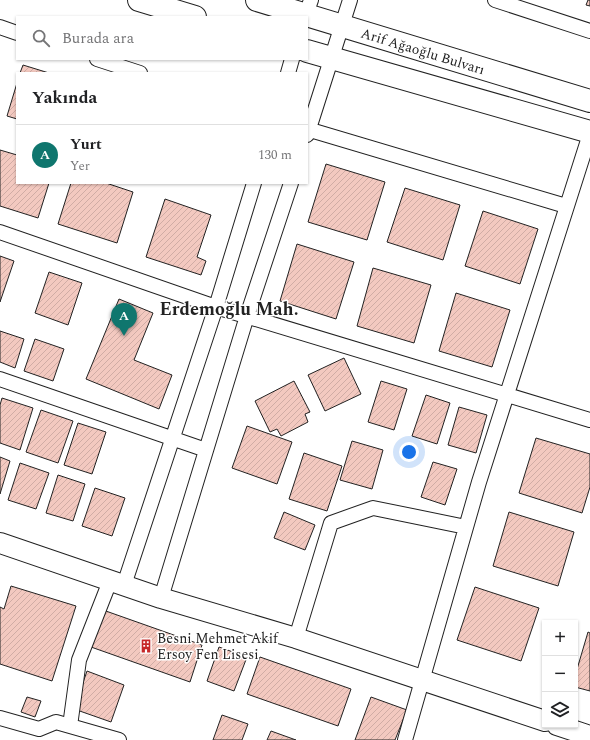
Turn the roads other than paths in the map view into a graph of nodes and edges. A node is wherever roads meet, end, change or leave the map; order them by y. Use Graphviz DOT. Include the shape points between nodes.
graph roads {
  1 [pos="139,0"];
  2 [pos="257,0"];
  3 [pos="350,0"];
  4 [pos="495,0"];
  5 [pos="307,11"];
  6 [pos="192,16"];
  7 [pos="342,26"];
  8 [pos="0,27"];
  9 [pos="590,31"];
  10 [pos="16,33"];
  11 [pos="308,51"];
  12 [pos="333,59"];
  13 [pos="100,60"];
  14 [pos="292,60"];
  15 [pos="137,72"];
  16 [pos="288,72"];
  17 [pos="590,101"];
  18 [pos="308,131"];
  19 [pos="590,133"];
  20 [pos="254,184"];
  21 [pos="291,184"];
  22 [pos="566,206"];
  23 [pos="0,232"];
  24 [pos="216,307"];
  25 [pos="247,316"];
  26 [pos="0,379"];
  27 [pos="506,395"];
  28 [pos="590,420"];
  29 [pos="172,439"];
  30 [pos="206,450"];
  31 [pos="466,527"];
  32 [pos="0,543"];
  33 [pos="117,583"];
  34 [pos="161,598"];
  35 [pos="296,638"];
  36 [pos="421,679"];
  37 [pos="0,718"];
  38 [pos="542,720"];
  39 [pos="70,726"];
  40 [pos="566,728"];
  41 [pos="590,736"];
  42 [pos="119,740"];
  43 [pos="404,740"];
  1 -- 6 [label="highway"];
  2 -- 5 [label="highway, Arif Ağaoğlu Bulvarı"];
  3 -- 7 [label="street"];
  4 -- 9 [label="street"];
  5 -- 7 [label="highway, Arif Ağaoğlu Bulvarı"];
  7 -- 12 [label="street"];
  7 -- 17 [label="highway, Arif Ağaoğlu Bulvarı"];
  8 -- 10 [label="street"];
  11 -- 12 [label="highway"];
  12 -- 18 [label="street"];
  12 -- 19 [label="highway"];
  13 -- 15 [label="street"];
  14 -- 16 [label="street"];
  18 -- 22 [label="street"];
  19 -- 22 [label="street"];
  20 -- 24 [label="street"];
  21 -- 25 [label="street"];
  22 -- 27 [label="street"];
  23 -- 24 [label="street"];
  24 -- 25 [label="street"];
  24 -- 29 [label="street"];
  25 -- 27 [label="street"];
  25 -- 30 [label="street"];
  26 -- 29 [label="street"];
  27 -- 28 [label="street"];
  27 -- 31 [label="street"];
  29 -- 30 [label="street"];
  29 -- 33 [label="street"];
  30 -- 34 [label="street"];
  31 -- 35 [label="street" via="373,508 331,523"];
  31 -- 36 [label="street"];
  32 -- 33 [label="street"];
  33 -- 34 [label="street"];
  33 -- 39 [label="street" via="79,660"];
  34 -- 35 [label="street"];
  35 -- 36 [label="street"];
  36 -- 38 [label="street"];
  36 -- 43 [label="street"];
  37 -- 39 [label="street" via="40,729 56,722"];
  39 -- 42 [label="street"];
  40 -- 41 [label="street"];
}
